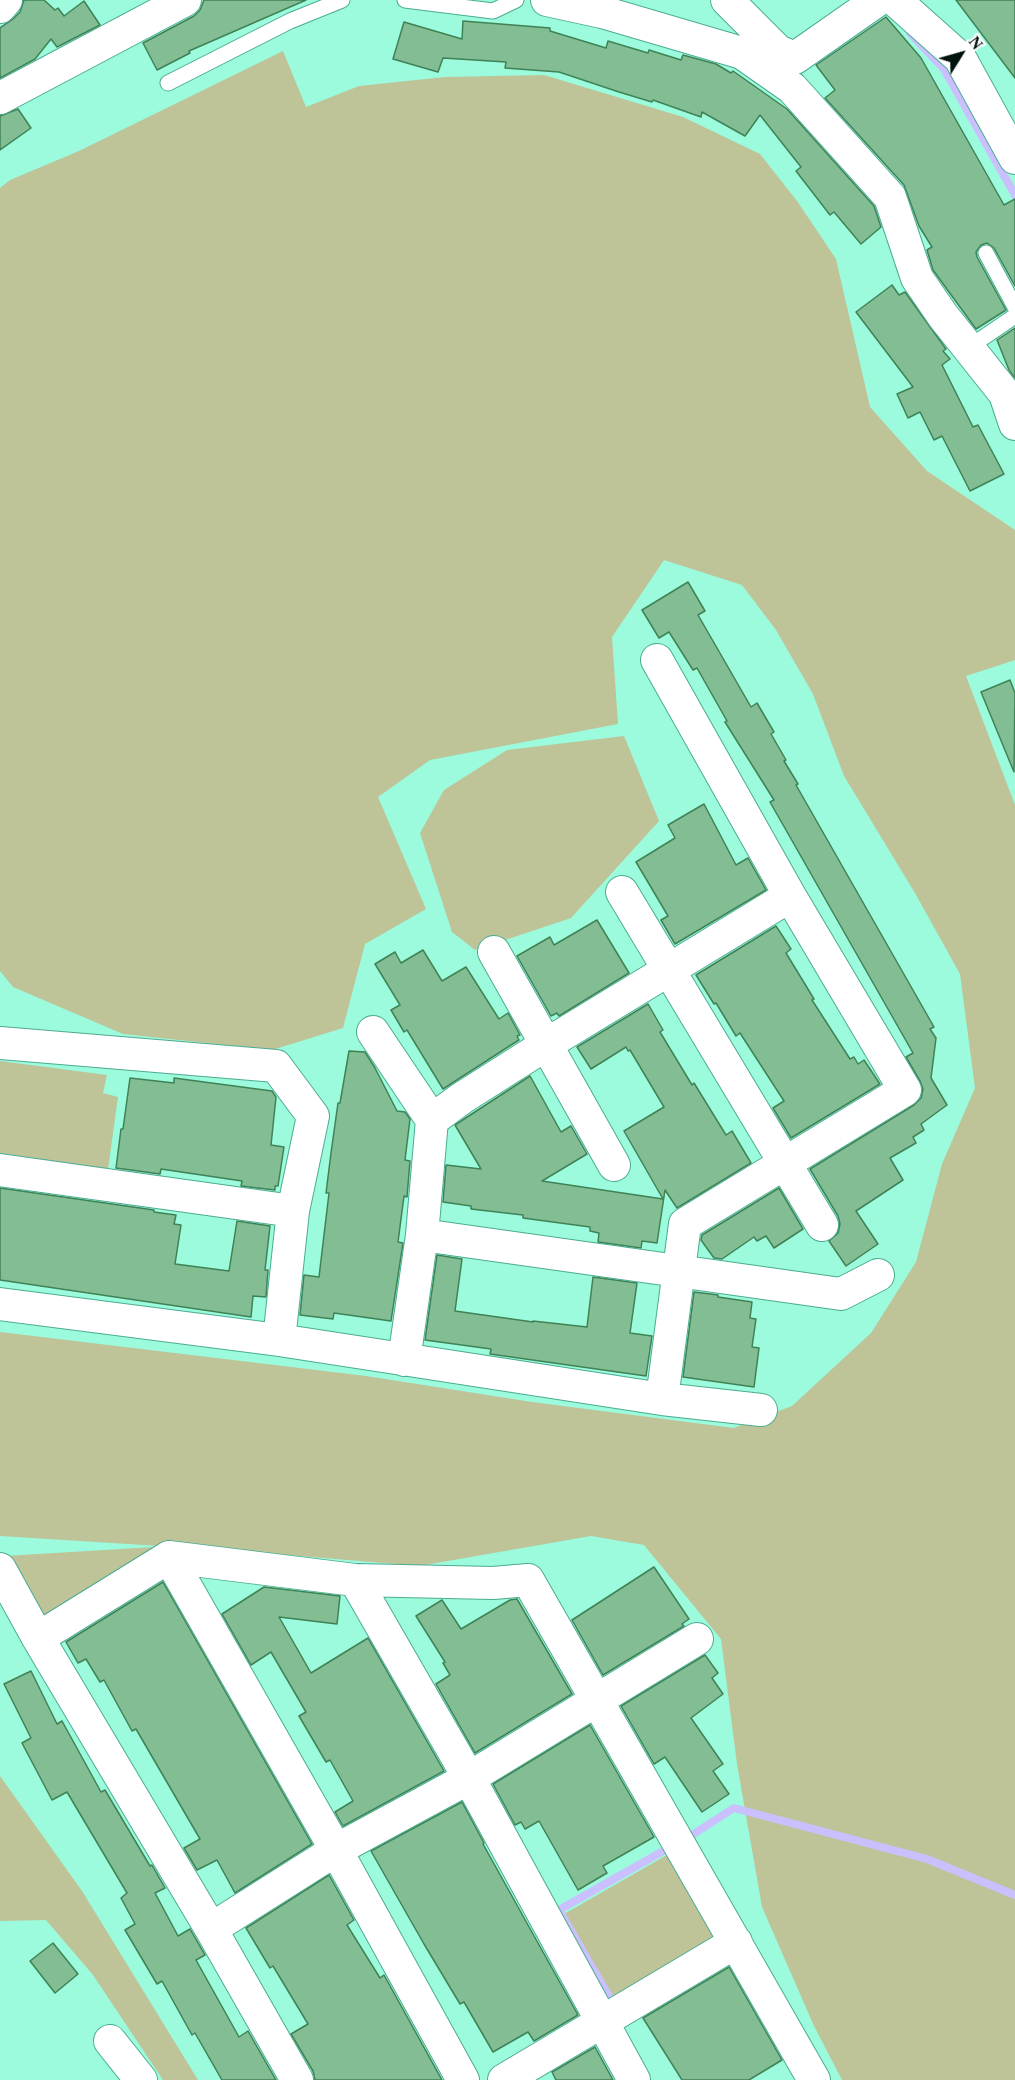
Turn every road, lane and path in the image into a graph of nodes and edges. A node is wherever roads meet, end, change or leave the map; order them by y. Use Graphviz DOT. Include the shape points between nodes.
graph roads {
  1 [pos="6,0"];
  2 [pos="185,0"];
  3 [pos="342,0"];
  4 [pos="405,0"];
  5 [pos="516,0"];
  6 [pos="549,0"];
  7 [pos="727,0"];
  8 [pos="878,0"];
  9 [pos="895,0"];
  10 [pos="0,7"];
  11 [pos="168,83"];
  12 [pos="0,98"];
  13 [pos="1015,158"];
  14 [pos="986,253"];
  15 [pos="1015,307"];
  16 [pos="1015,316"];
  17 [pos="968,348"];
  18 [pos="1015,424"];
  19 [pos="657,660"];
  20 [pos="622,892"];
  21 [pos="790,896"];
  22 [pos="494,952"];
  23 [pos="668,971"];
  24 [pos="373,1032"];
  25 [pos="0,1043"];
  26 [pos="547,1044"];
  27 [pos="432,1120"];
  28 [pos="784,1163"];
  29 [pos="614,1165"];
  30 [pos="0,1170"];
  31 [pos="293,1211"];
  32 [pos="822,1225"];
  33 [pos="422,1235"];
  34 [pos="679,1272"];
  35 [pos="878,1275"];
  36 [pos="0,1304"];
  37 [pos="279,1340"];
  38 [pos="404,1360"];
  39 [pos="662,1399"];
  40 [pos="761,1410"];
  41 [pos="169,1557"];
  42 [pos="0,1569"];
  43 [pos="355,1580"];
  44 [pos="38,1638"];
  45 [pos="697,1639"];
  46 [pos="597,1701"];
  47 [pos="470,1778"];
  48 [pos="336,1850"];
  49 [pos="211,1929"];
  50 [pos="736,1942"];
  51 [pos="601,2022"];
  52 [pos="110,2041"];
  53 [pos="141,2080"];
  54 [pos="297,2080"];
  55 [pos="463,2080"];
  56 [pos="504,2080"];
  57 [pos="634,2080"];
  58 [pos="814,2080"];
  1 -- 10 [label="street"];
  2 -- 12 [label="street"];
  3 -- 11 [label="lane" via="290,21"];
  4 -- 5 [label="lane" via="493,11"];
  6 -- 17 [label="street" via="742,53 792,88 890,197 917,278"];
  7 -- 8 [label="street" via="778,51 795,58"];
  9 -- 13 [label="street" via="960,58"];
  14 -- 15 [label="lane"];
  16 -- 17 [label="lane"];
  17 -- 18 [label="street" via="1005,394"];
  19 -- 21 [label="street"];
  20 -- 23 [label="street"];
  21 -- 23 [label="street"];
  21 -- 28 [label="street" via="905,1090"];
  22 -- 26 [label="street"];
  23 -- 26 [label="street"];
  23 -- 28 [label="street"];
  24 -- 27 [label="street"];
  25 -- 31 [label="street" via="276,1066 313,1116"];
  26 -- 27 [label="street"];
  26 -- 29 [label="street"];
  27 -- 33 [label="street"];
  28 -- 32 [label="street"];
  28 -- 34 [label="street" via="686,1224"];
  30 -- 31 [label="street"];
  31 -- 37 [label="street"];
  33 -- 34 [label="street"];
  33 -- 38 [label="street"];
  34 -- 35 [label="street" via="841,1294"];
  34 -- 39 [label="street"];
  36 -- 37 [label="street"];
  37 -- 38 [label="street"];
  38 -- 39 [label="street"];
  39 -- 40 [label="street"];
  41 -- 43 [label="street"];
  41 -- 44 [label="street"];
  41 -- 48 [label="street"];
  42 -- 44 [label="street"];
  43 -- 46 [label="street" via="528,1580"];
  43 -- 47 [label="street"];
  44 -- 49 [label="street"];
  45 -- 46 [label="street"];
  46 -- 47 [label="street"];
  46 -- 50 [label="street"];
  47 -- 48 [label="street"];
  47 -- 51 [label="street"];
  48 -- 49 [label="street"];
  48 -- 55 [label="street"];
  49 -- 54 [label="street"];
  50 -- 51 [label="street"];
  50 -- 58 [label="street"];
  51 -- 56 [label="street"];
  51 -- 57 [label="street"];
  52 -- 53 [label="street"];
}
